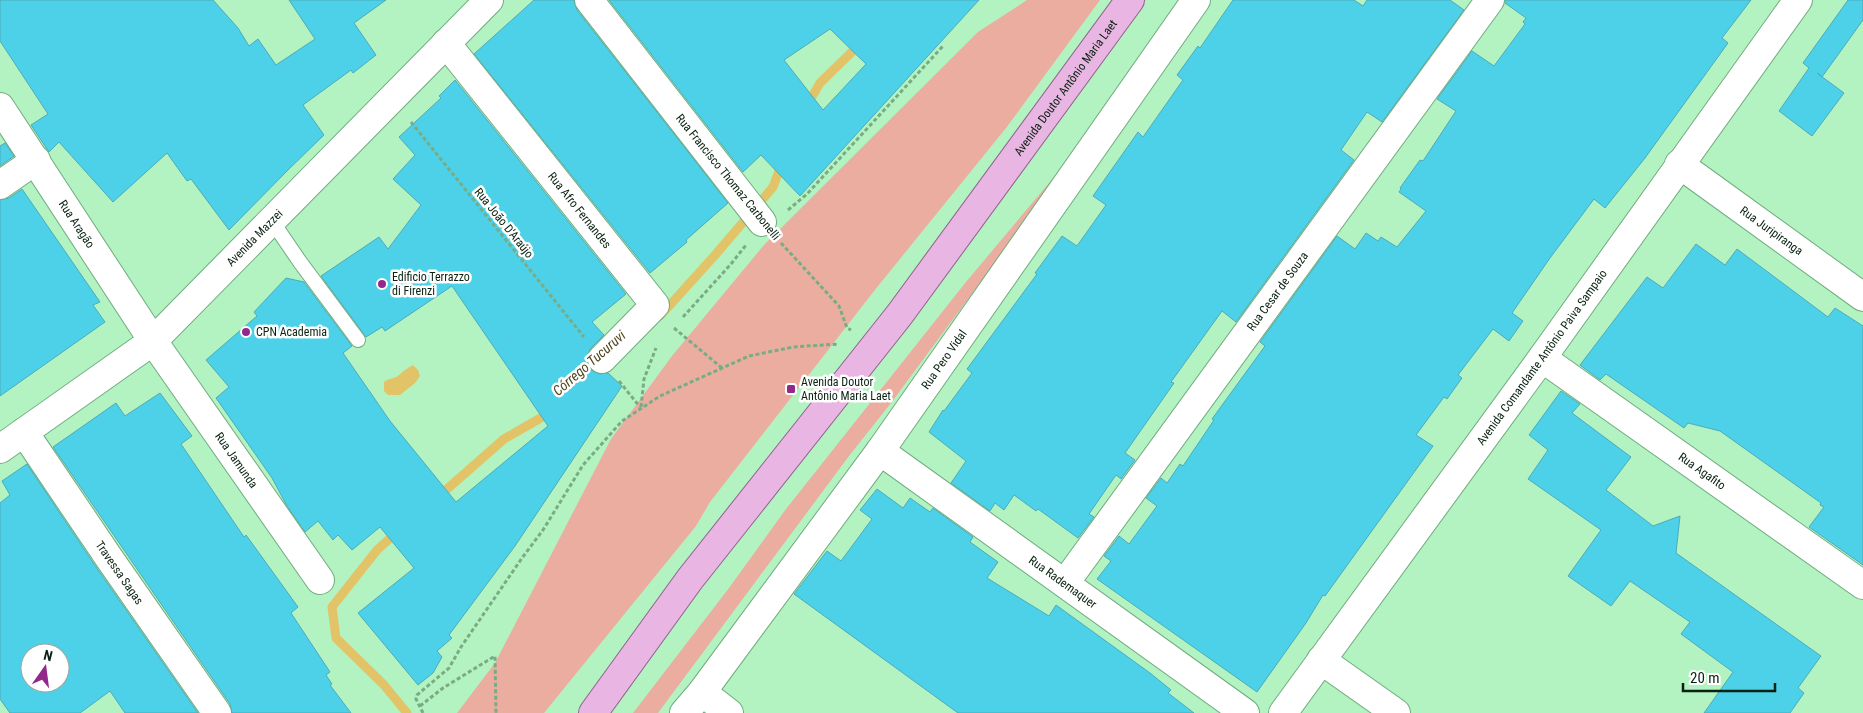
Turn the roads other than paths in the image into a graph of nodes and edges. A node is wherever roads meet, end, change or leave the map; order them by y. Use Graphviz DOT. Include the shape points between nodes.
graph roads {
  1 [pos="489,0"];
  2 [pos="589,0"];
  3 [pos="1130,0"];
  4 [pos="1196,0"];
  5 [pos="1490,0"];
  6 [pos="1798,0"];
  7 [pos="446,43"];
  8 [pos="0,107"];
  9 [pos="36,160"];
  10 [pos="1679,164"];
  11 [pos="0,185"];
  12 [pos="272,220"];
  13 [pos="762,222"];
  14 [pos="1863,297"];
  15 [pos="358,340"];
  16 [pos="153,341"];
  17 [pos="1542,358"];
  18 [pos="602,359"];
  19 [pos="24,432"];
  20 [pos="0,448"];
  21 [pos="880,450"];
  22 [pos="320,580"];
  23 [pos="1065,583"];
  24 [pos="1863,585"];
  25 [pos="1321,660"];
  26 [pos="702,692"];
  27 [pos="217,713"];
  28 [pos="593,713"];
  29 [pos="684,713"];
  30 [pos="730,713"];
  31 [pos="1245,713"];
  32 [pos="1282,713"];
  33 [pos="1396,713"];
  1 -- 7 [label="street, Avenida Mazzei"];
  2 -- 13 [label="street, Rua Francisco Thomaz Carbonelli"];
  3 -- 28 [label="main road, Avenida Doutor Antônio Maria Laet" via="900,314 690,579"];
  4 -- 21 [label="street, Rua Pero Vidal"];
  5 -- 23 [label="street, Rua Cesar de Souza"];
  6 -- 10 [label="street, Avenida Comandante Antônio Paiva Sampaio"];
  7 -- 12 [label="street, Avenida Mazzei"];
  7 -- 18 [label="street, Rua Afro Fernandes" via="655,305"];
  8 -- 9 [label="street, Rua Aragão"];
  9 -- 11 [label="street"];
  9 -- 16 [label="street, Rua Aragão"];
  10 -- 14 [label="street, Rua Juripiranga"];
  10 -- 17 [label="street, Avenida Comandante Antônio Paiva Sampaio"];
  12 -- 15 [label="lane"];
  12 -- 16 [label="street, Avenida Mazzei"];
  16 -- 19 [label="street, Avenida Mazzei"];
  16 -- 22 [label="street, Rua Jamunda"];
  17 -- 24 [label="street, Rua Agafito"];
  17 -- 25 [label="street, Avenida Comandante Antônio Paiva Sampaio"];
  19 -- 20 [label="street, Avenida Mazzei"];
  19 -- 27 [label="street, Travessa Sagas"];
  21 -- 23 [label="street, Rua Rademaquer"];
  21 -- 26 [label="street, Rua Pero Vidal"];
  23 -- 31 [label="street, Rua Rademaquer"];
  25 -- 32 [label="street, Avenida Comandante Antônio Paiva Sampaio"];
  25 -- 33 [label="street"];
  26 -- 29 [label="street, Rua Pero Vidal"];
  26 -- 30 [label="street"];
}
